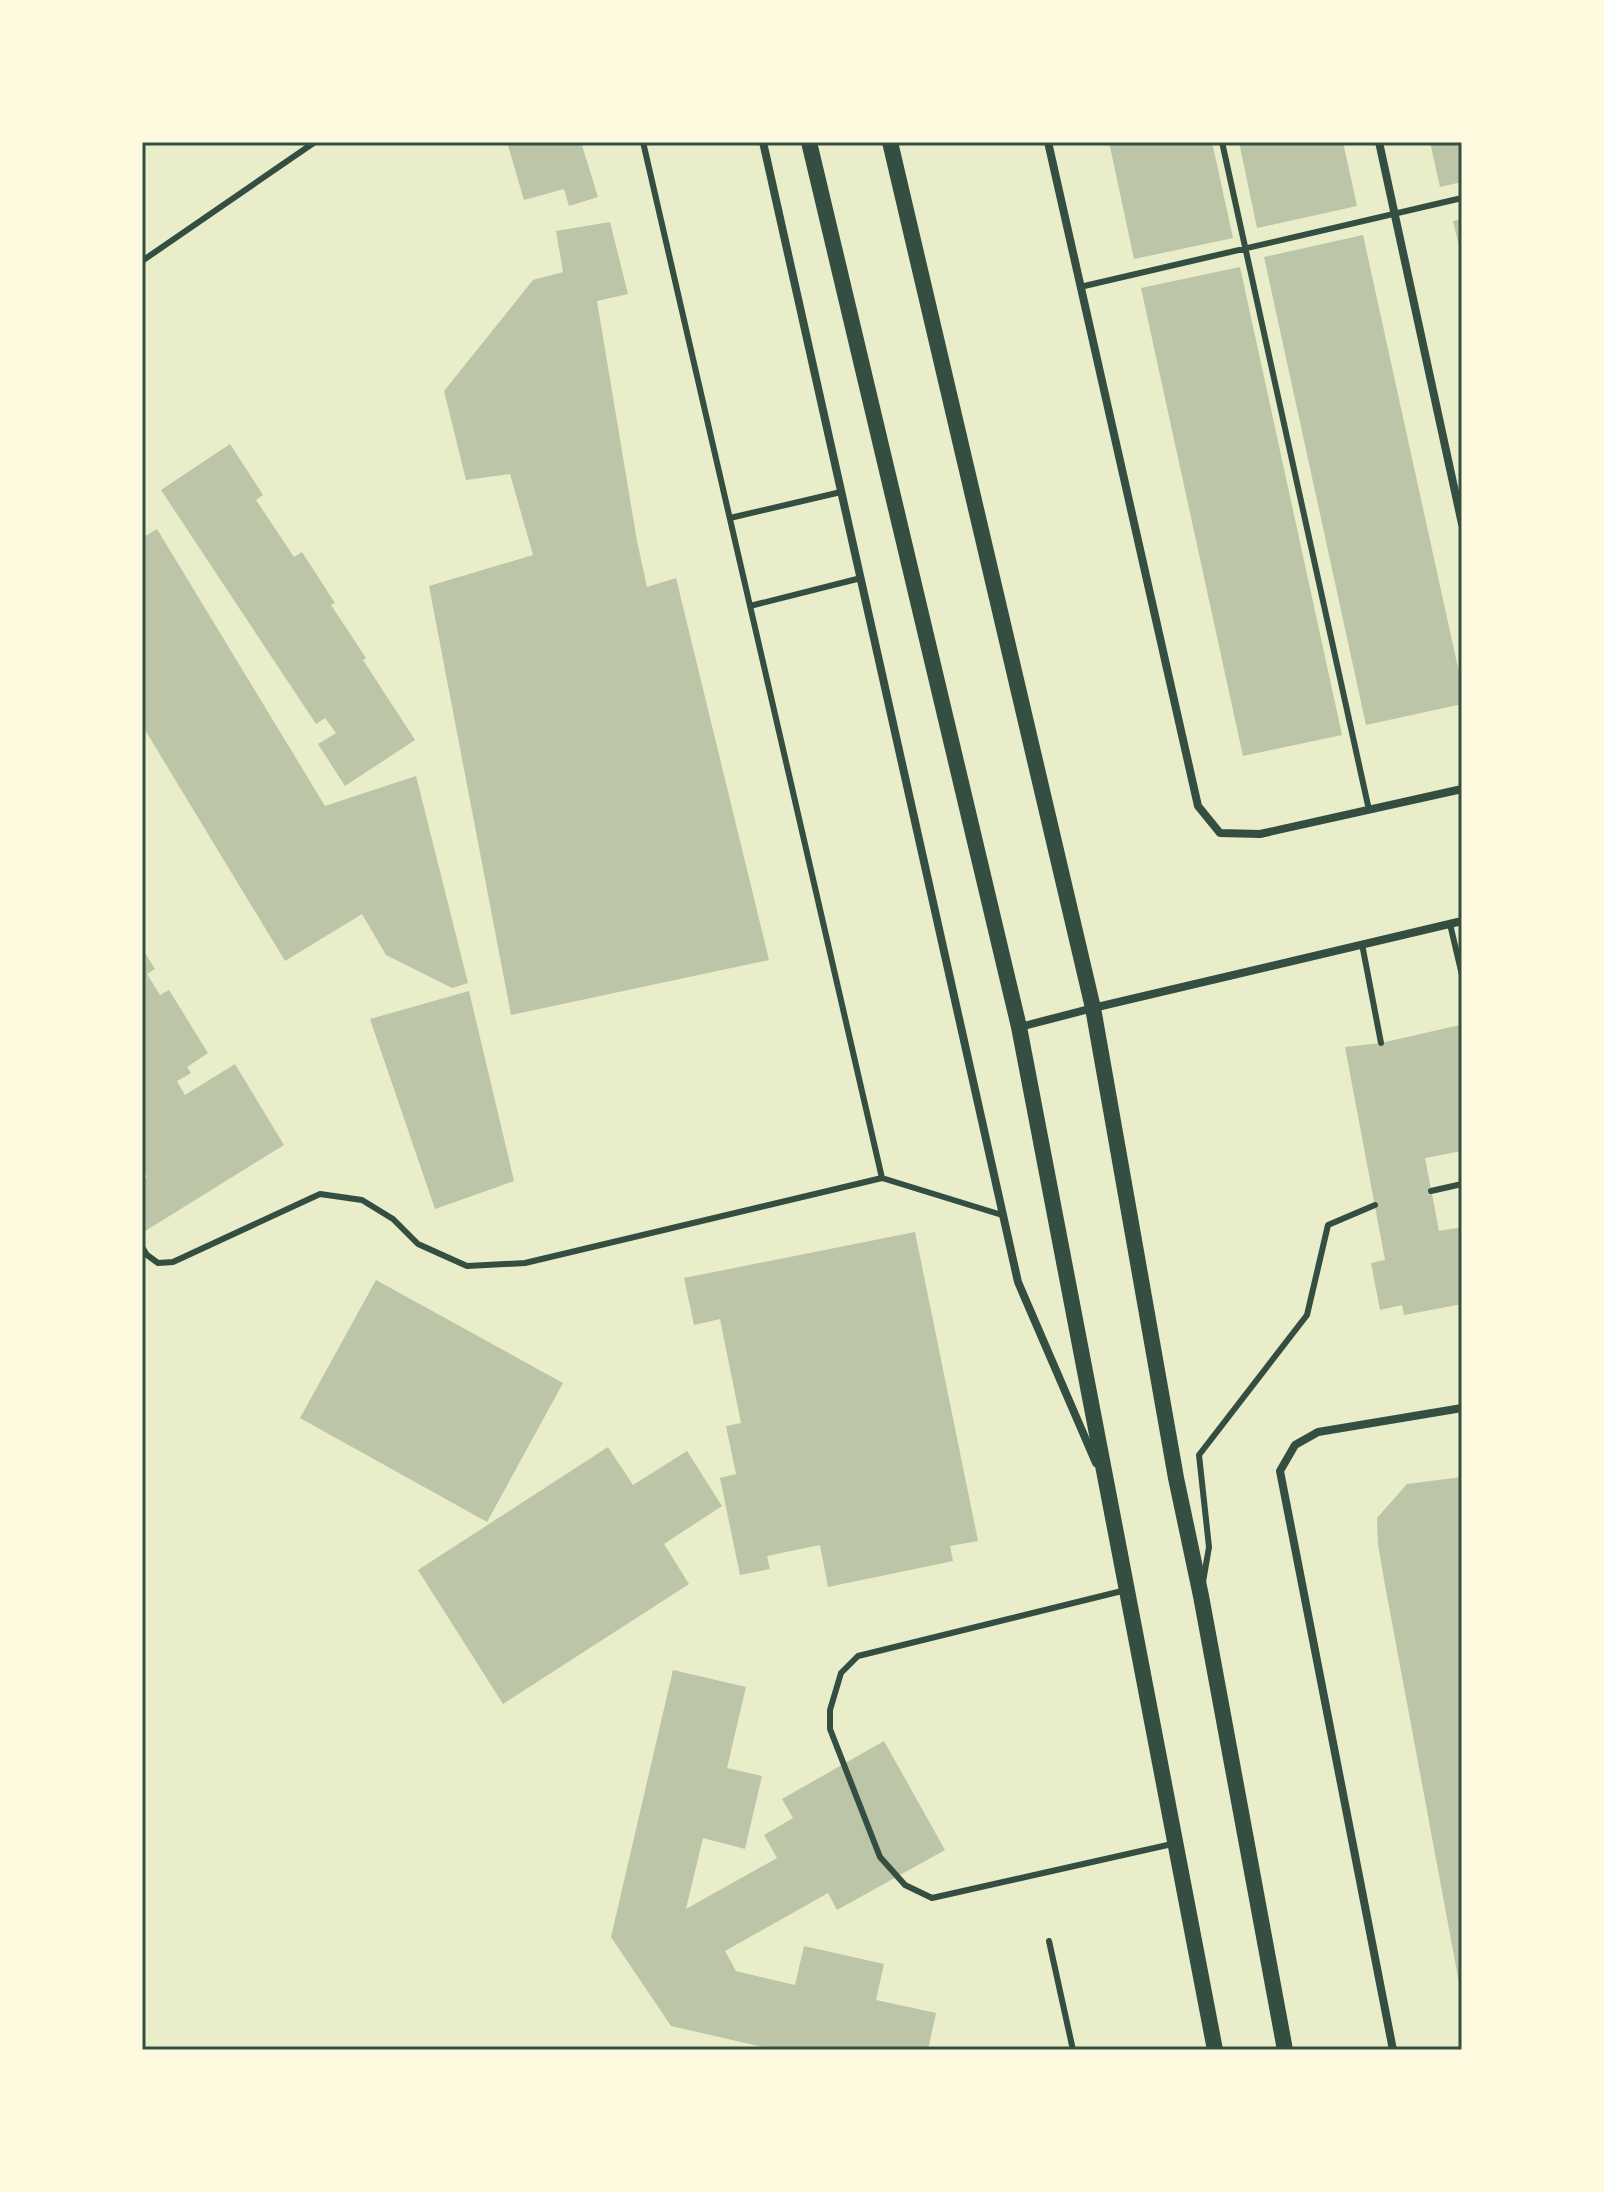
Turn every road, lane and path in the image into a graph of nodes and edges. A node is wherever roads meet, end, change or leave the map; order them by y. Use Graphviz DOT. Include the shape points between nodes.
graph roads {
  1 [pos="315,142"];
  2 [pos="643,142"];
  3 [pos="763,142"];
  4 [pos="809,142"];
  5 [pos="890,142"];
  6 [pos="1048,142"];
  7 [pos="1222,142"];
  8 [pos="1379,142"];
  9 [pos="1462,198"];
  10 [pos="1395,212"];
  11 [pos="1246,248"];
  12 [pos="142,261"];
  13 [pos="1080,287"];
  14 [pos="841,492"];
  15 [pos="730,518"];
  16 [pos="1462,524"];
  17 [pos="861,578"];
  18 [pos="750,606"];
  19 [pos="1462,789"];
  20 [pos="1369,810"];
  21 [pos="1462,921"];
  22 [pos="1450,924"];
  23 [pos="1362,944"];
  24 [pos="1462,975"];
  25 [pos="1093,1008"];
  26 [pos="1019,1027"];
  27 [pos="1381,1043"];
  28 [pos="882,1178"];
  29 [pos="1462,1184"];
  30 [pos="1431,1191"];
  31 [pos="1375,1205"];
  32 [pos="1002,1215"];
  33 [pos="142,1247"];
  34 [pos="1462,1408"];
  35 [pos="1109,1493"];
  36 [pos="1128,1590"];
  37 [pos="1201,1596"];
  38 [pos="1176,1843"];
  39 [pos="1049,1941"];
  40 [pos="1073,2050"];
  41 [pos="1215,2050"];
  42 [pos="1285,2050"];
  43 [pos="1393,2050"];
  1 -- 12 [label="lane"];
  2 -- 15 [label="lane"];
  3 -- 14 [label="street"];
  4 -- 26 [label="main road"];
  5 -- 25 [label="main road"];
  6 -- 13 [label="street"];
  7 -- 11 [label="lane"];
  8 -- 10 [label="street"];
  9 -- 10 [label="lane"];
  10 -- 11 [label="lane"];
  10 -- 16 [label="street"];
  11 -- 13 [label="lane"];
  11 -- 20 [label="lane"];
  13 -- 20 [label="street" via="1198,806 1220,833 1260,834"];
  14 -- 15 [label="lane"];
  14 -- 17 [label="street"];
  15 -- 18 [label="lane"];
  17 -- 18 [label="lane"];
  17 -- 32 [label="street"];
  18 -- 28 [label="lane"];
  19 -- 20 [label="street"];
  21 -- 22 [label="street"];
  22 -- 23 [label="street"];
  22 -- 24 [label="lane"];
  23 -- 25 [label="street"];
  23 -- 27 [label="lane"];
  25 -- 26 [label="street"];
  25 -- 37 [label="main road"];
  26 -- 35 [label="main road"];
  28 -- 32 [label="lane"];
  28 -- 33 [label="lane" via="525,1263 467,1266 418,1244 393,1219 362,1200 320,1194 173,1262 158,1263"];
  29 -- 30 [label="lane"];
  31 -- 37 [label="lane" via="1328,1225 1307,1315 1199,1455 1209,1547"];
  32 -- 35 [label="street" via="1018,1282"];
  34 -- 43 [label="street" via="1318,1432 1295,1445 1280,1471"];
  35 -- 36 [label="main road"];
  36 -- 38 [label="main road"];
  36 -- 38 [label="lane" via="858,1656 841,1673 830,1729 880,1857 905,1885 932,1898"];
  37 -- 42 [label="main road"];
  38 -- 41 [label="main road"];
  39 -- 40 [label="lane"];
}
